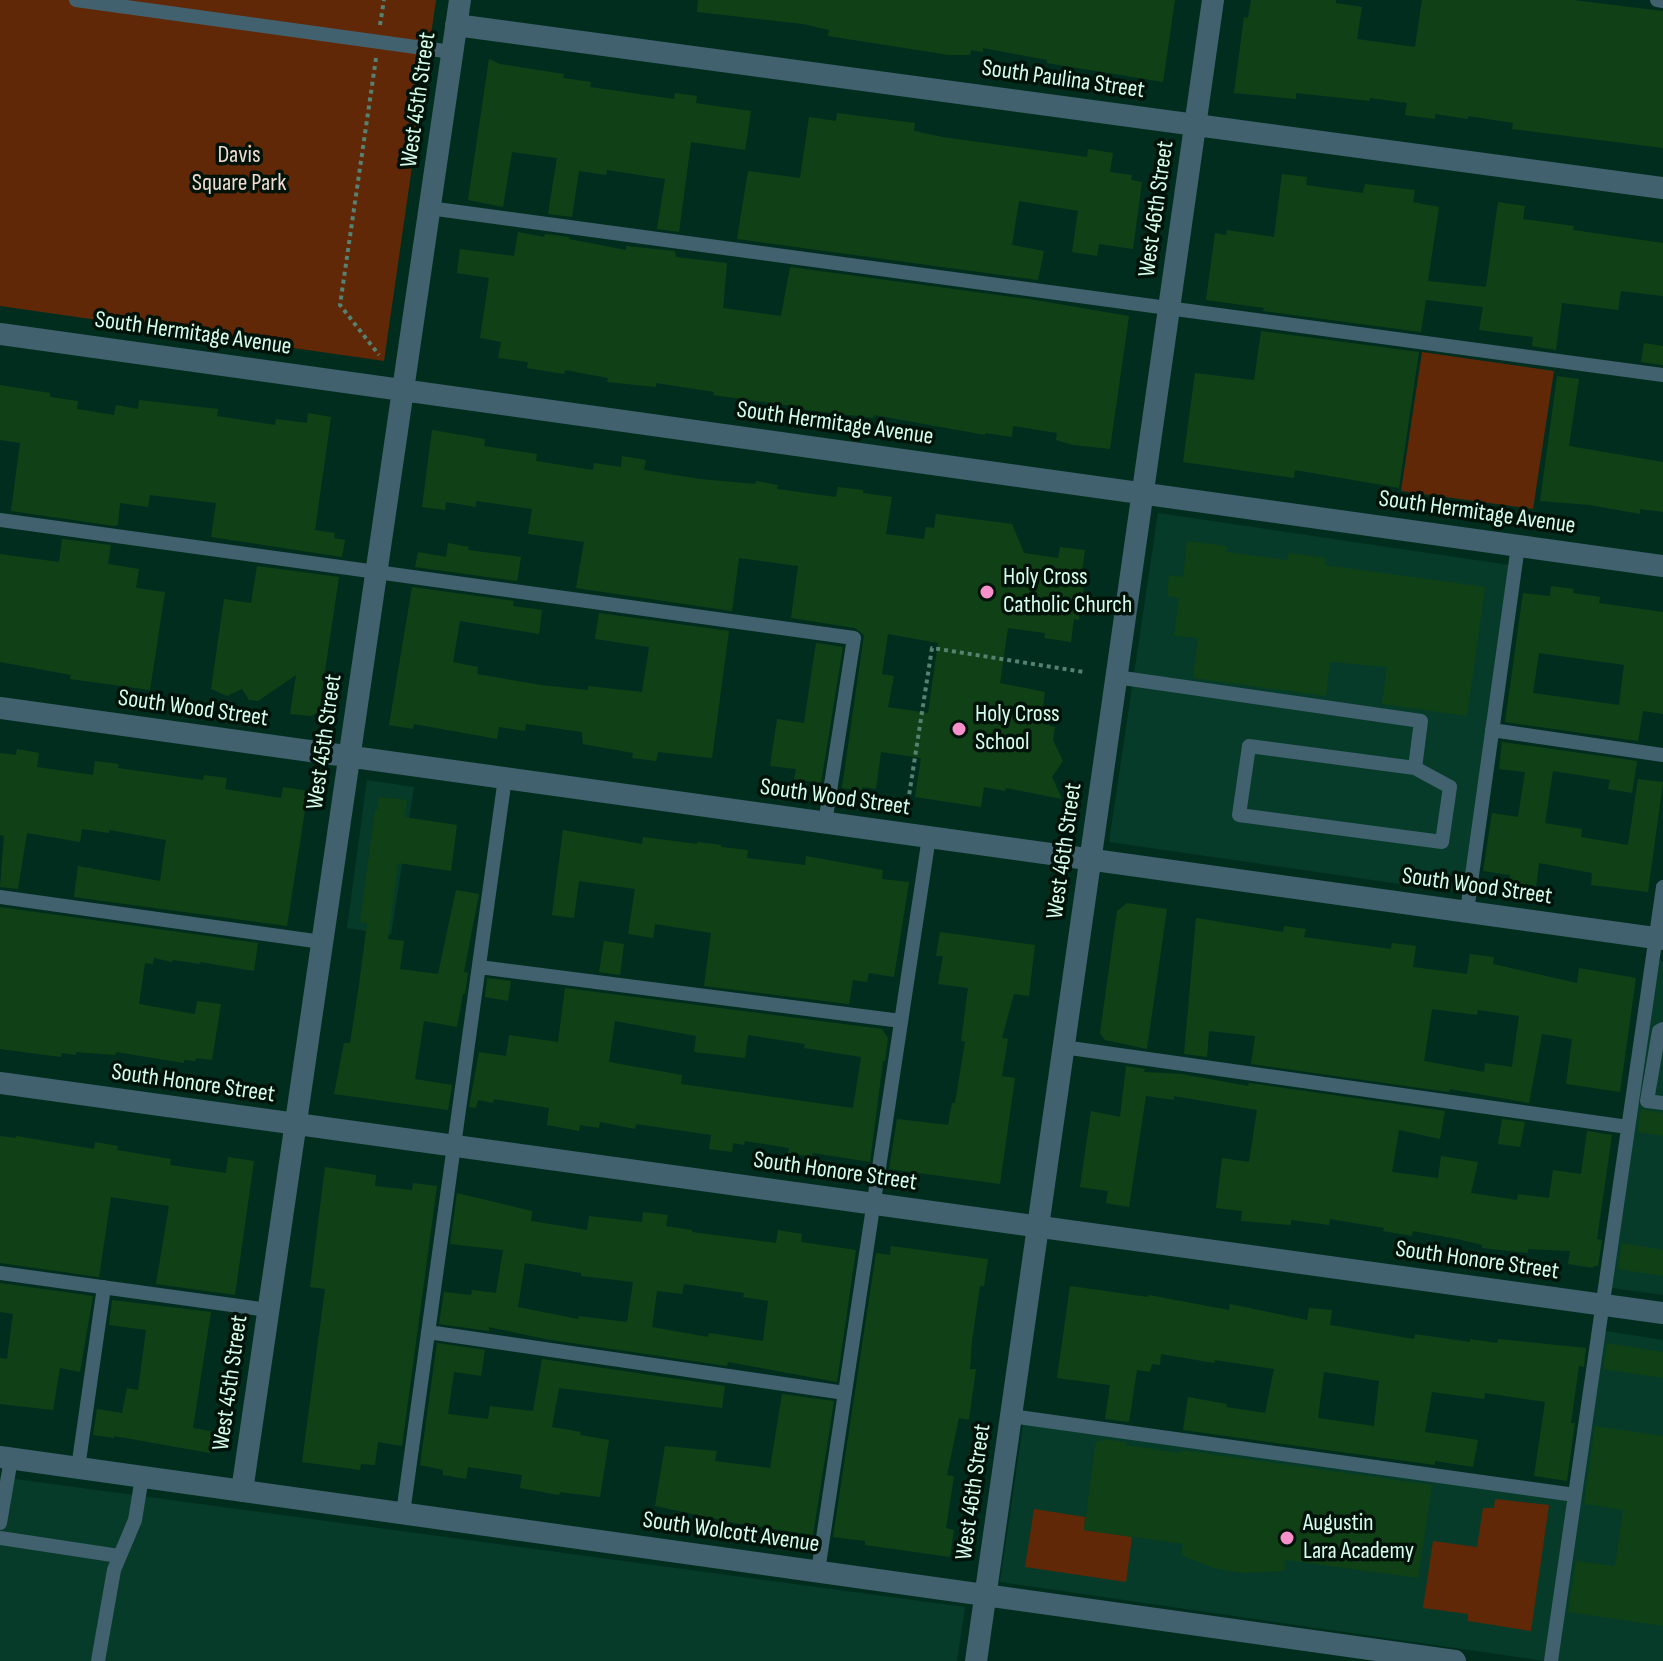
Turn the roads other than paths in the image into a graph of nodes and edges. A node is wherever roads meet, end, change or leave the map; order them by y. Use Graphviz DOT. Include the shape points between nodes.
graph roads {
  1 [pos="76,0"];
  2 [pos="460,0"];
  3 [pos="1213,0"];
  4 [pos="1657,0"];
  5 [pos="1663,1"];
  6 [pos="456,25"];
  7 [pos="452,52"];
  8 [pos="1195,123"];
  9 [pos="1663,188"];
  10 [pos="429,208"];
  11 [pos="1169,308"];
  12 [pos="0,334"];
  13 [pos="1663,375"];
  14 [pos="403,390"];
  15 [pos="1143,493"];
  16 [pos="0,520"];
  17 [pos="1518,546"];
  18 [pos="1663,566"];
  19 [pos="376,572"];
  20 [pos="1116,677"];
  21 [pos="0,708"];
  22 [pos="1492,730"];
  23 [pos="1663,755"];
  24 [pos="349,756"];
  25 [pos="1415,768"];
  26 [pos="505,778"];
  27 [pos="825,823"];
  28 [pos="929,837"];
  29 [pos="1090,859"];
  30 [pos="1663,887"];
  31 [pos="0,897"];
  32 [pos="1467,911"];
  33 [pos="1659,938"];
  34 [pos="322,942"];
  35 [pos="479,967"];
  36 [pos="901,1021"];
  37 [pos="1661,1030"];
  38 [pos="1063,1047"];
  39 [pos="0,1083"];
  40 [pos="1663,1103"];
  41 [pos="295,1124"];
  42 [pos="1628,1127"];
  43 [pos="454,1146"];
  44 [pos="873,1204"];
  45 [pos="1038,1226"];
  46 [pos="0,1273"];
  47 [pos="104,1287"];
  48 [pos="1602,1305"];
  49 [pos="268,1310"];
  50 [pos="1663,1313"];
  51 [pos="428,1332"];
  52 [pos="845,1393"];
  53 [pos="1011,1416"];
  54 [pos="6,1458"];
  55 [pos="78,1468"];
  56 [pos="142,1477"];
  57 [pos="242,1491"];
  58 [pos="1575,1495"];
  59 [pos="403,1513"];
  60 [pos="0,1523"];
  61 [pos="0,1538"];
  62 [pos="119,1556"];
  63 [pos="818,1571"];
  64 [pos="985,1594"];
  65 [pos="98,1661"];
  66 [pos="976,1661"];
  67 [pos="1455,1661"];
  68 [pos="1551,1661"];
  1 -- 7 [label="lane"];
  2 -- 6 [label="street, West 45th Street"];
  3 -- 8 [label="street, West 46th Street"];
  4 -- 5 [label="lane"];
  6 -- 7 [label="street, West 45th Street"];
  6 -- 8 [label="street, South Paulina Street"];
  7 -- 10 [label="street, West 45th Street"];
  8 -- 9 [label="street, South Paulina Street"];
  8 -- 11 [label="street, West 46th Street"];
  10 -- 11 [label="lane"];
  10 -- 14 [label="street, West 45th Street"];
  11 -- 13 [label="lane"];
  11 -- 15 [label="street, West 46th Street"];
  12 -- 14 [label="street, South Hermitage Avenue"];
  14 -- 15 [label="street, South Hermitage Avenue"];
  14 -- 19 [label="street, West 45th Street"];
  15 -- 17 [label="street, South Hermitage Avenue"];
  15 -- 20 [label="street, West 46th Street"];
  16 -- 19 [label="lane"];
  17 -- 18 [label="street, South Hermitage Avenue"];
  17 -- 22 [label="lane"];
  19 -- 24 [label="street, West 45th Street"];
  19 -- 27 [label="lane" via="854,638"];
  20 -- 25 [label="lane" via="1421,721"];
  20 -- 29 [label="street, West 46th Street"];
  21 -- 24 [label="street, South Wood Street"];
  22 -- 23 [label="lane"];
  22 -- 32 [label="lane"];
  24 -- 26 [label="street, South Wood Street"];
  24 -- 34 [label="street, West 45th Street"];
  25 -- 25 [label="lane" via="1249,746 1239,815 1442,842 1450,787"];
  26 -- 27 [label="street, South Wood Street"];
  26 -- 35 [label="lane"];
  27 -- 28 [label="street, South Wood Street"];
  28 -- 29 [label="street, South Wood Street"];
  28 -- 36 [label="lane"];
  29 -- 32 [label="street, South Wood Street"];
  29 -- 38 [label="street, West 46th Street"];
  30 -- 33 [label="lane"];
  31 -- 34 [label="lane"];
  32 -- 33 [label="street, South Wood Street"];
  33 -- 42 [label="lane"];
  34 -- 41 [label="street, West 45th Street"];
  35 -- 36 [label="lane"];
  35 -- 43 [label="lane"];
  36 -- 44 [label="lane"];
  37 -- 40 [label="lane" via="1647,1101"];
  38 -- 42 [label="lane"];
  38 -- 45 [label="street, West 46th Street"];
  39 -- 41 [label="street, South Honore Street"];
  41 -- 43 [label="street, South Honore Street"];
  41 -- 49 [label="street, West 45th Street"];
  42 -- 48 [label="lane"];
  43 -- 44 [label="street, South Honore Street"];
  43 -- 51 [label="lane"];
  44 -- 45 [label="street, South Honore Street"];
  44 -- 52 [label="lane"];
  45 -- 48 [label="street, South Honore Street"];
  45 -- 53 [label="street, West 46th Street"];
  46 -- 47 [label="lane"];
  47 -- 49 [label="lane"];
  47 -- 55 [label="lane"];
  48 -- 50 [label="street, South Honore Street"];
  48 -- 58 [label="lane"];
  49 -- 57 [label="street, West 45th Street"];
  51 -- 52 [label="lane"];
  51 -- 59 [label="lane"];
  52 -- 63 [label="lane"];
  53 -- 58 [label="lane"];
  53 -- 64 [label="street, West 46th Street"];
  54 -- 55 [label="street, South Wolcott Avenue"];
  54 -- 60 [label="lane"];
  55 -- 56 [label="street, South Wolcott Avenue"];
  56 -- 57 [label="street, South Wolcott Avenue"];
  56 -- 62 [label="lane" via="135,1520"];
  57 -- 59 [label="street, South Wolcott Avenue"];
  58 -- 68 [label="lane"];
  59 -- 63 [label="street, South Wolcott Avenue"];
  61 -- 62 [label="lane"];
  62 -- 65 [label="lane"];
  63 -- 64 [label="street, South Wolcott Avenue"];
  64 -- 66 [label="street, West 46th Street"];
  64 -- 67 [label="street, South Wolcott Avenue"];
}
